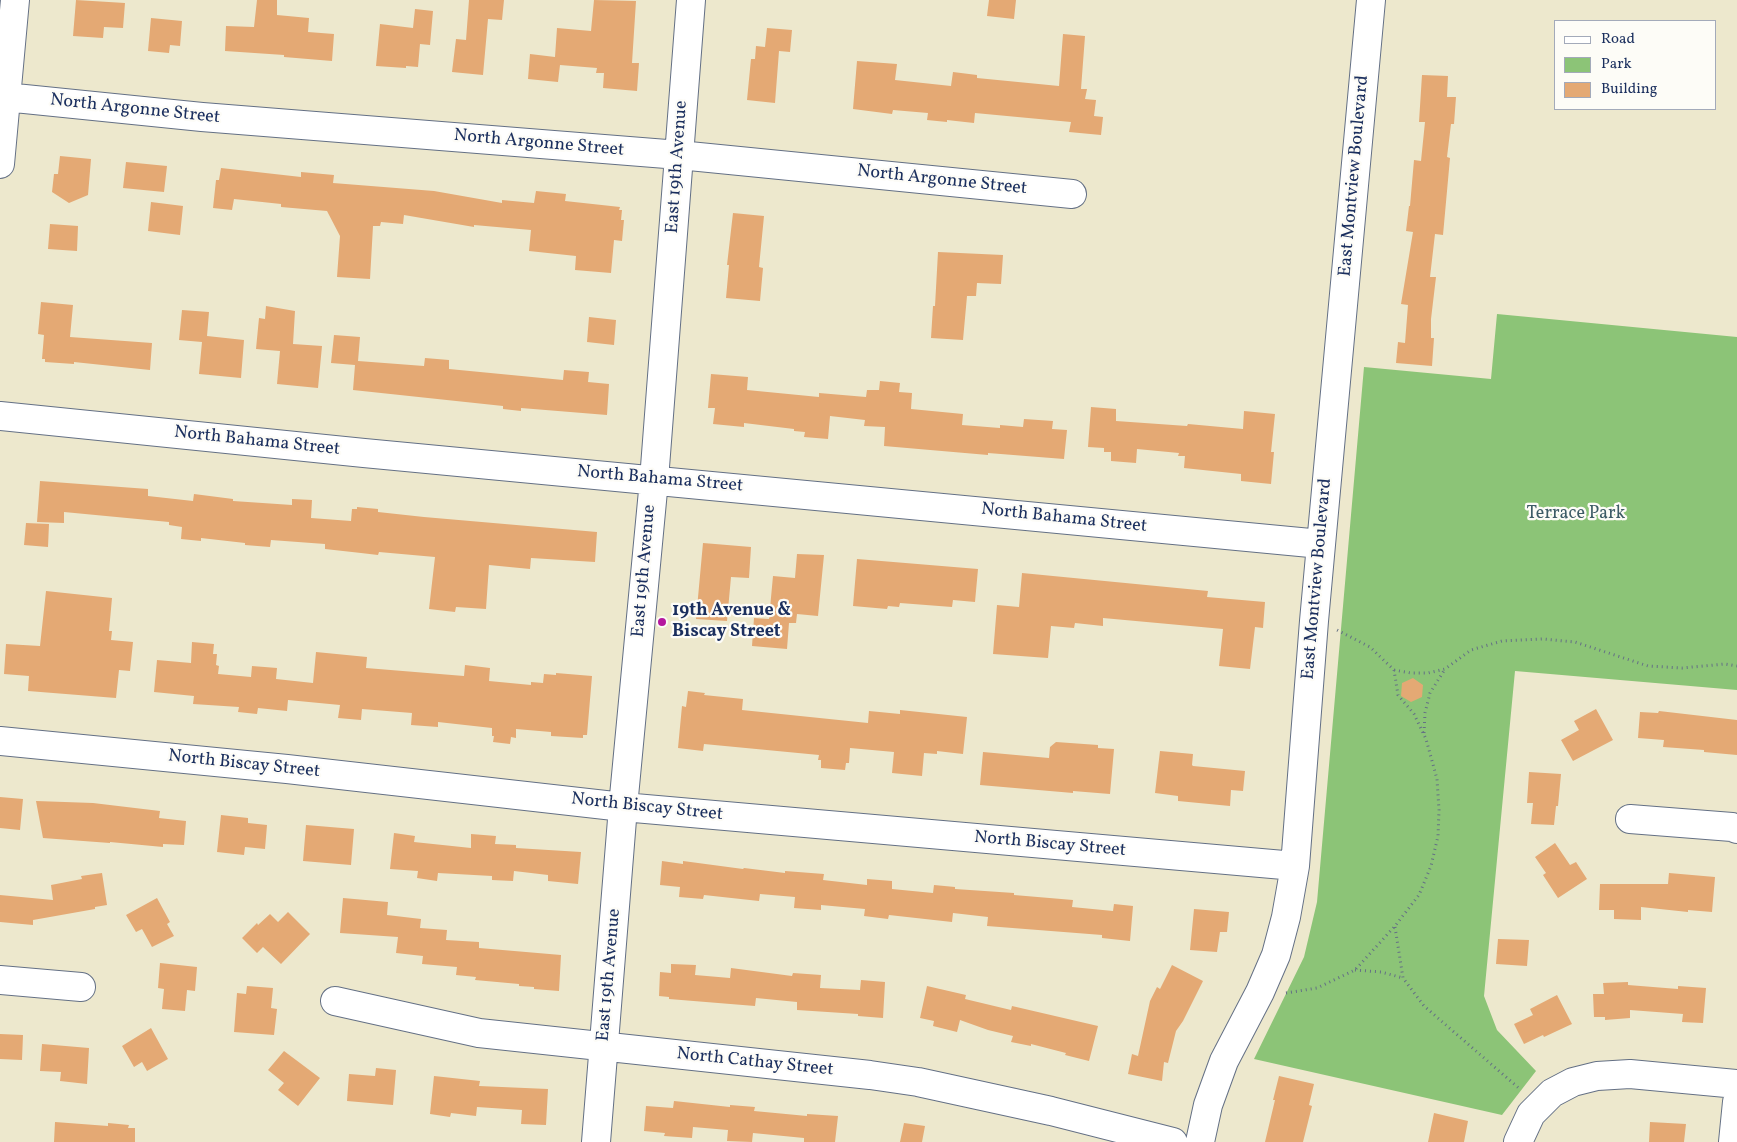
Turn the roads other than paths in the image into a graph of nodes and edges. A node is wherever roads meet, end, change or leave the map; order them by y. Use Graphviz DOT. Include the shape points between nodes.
graph roads {
  1 [pos="691,0"];
  2 [pos="1371,0"];
  3 [pos="9,11"];
  4 [pos="5,97"];
  5 [pos="679,155"];
  6 [pos="0,164"];
  7 [pos="1072,194"];
  8 [pos="0,416"];
  9 [pos="654,480"];
  10 [pos="1321,544"];
  11 [pos="0,741"];
  12 [pos="623,807"];
  13 [pos="1630,819"];
  14 [pos="1737,829"];
  15 [pos="1295,866"];
  16 [pos="0,980"];
  17 [pos="81,986"];
  18 [pos="335,1001"];
  19 [pos="604,1046"];
  20 [pos="1737,1084"];
  21 [pos="1737,1102"];
  22 [pos="596,1142"];
  23 [pos="1173,1142"];
  24 [pos="1200,1142"];
  25 [pos="1518,1142"];
  26 [pos="1734,1142"];
  1 -- 5 [label="street, East 19th Avenue"];
  2 -- 10 [label="street, East Montview Boulevard"];
  3 -- 4 [label="street"];
  4 -- 5 [label="street, North Argonne Street" via="197,117"];
  4 -- 6 [label="street"];
  5 -- 7 [label="street, North Argonne Street"];
  5 -- 9 [label="street, East 19th Avenue"];
  8 -- 9 [label="street, North Bahama Street"];
  9 -- 10 [label="street, North Bahama Street"];
  9 -- 12 [label="street, East 19th Avenue"];
  10 -- 15 [label="street, East Montview Boulevard"];
  11 -- 12 [label="street, North Biscay Street"];
  12 -- 15 [label="street, North Biscay Street"];
  12 -- 19 [label="street, East 19th Avenue"];
  13 -- 14 [label="street"];
  15 -- 24 [label="street, East Montview Boulevard" via="1283,935 1262,987 1221,1068"];
  16 -- 17 [label="street"];
  18 -- 19 [label="street, North Cathay Street" via="479,1033"];
  19 -- 22 [label="street, East 19th Avenue"];
  19 -- 23 [label="street, North Cathay Street" via="918,1082"];
  20 -- 25 [label="street" via="1630,1074 1596,1076 1573,1082 1538,1105"];
  21 -- 26 [label="street"];
}
